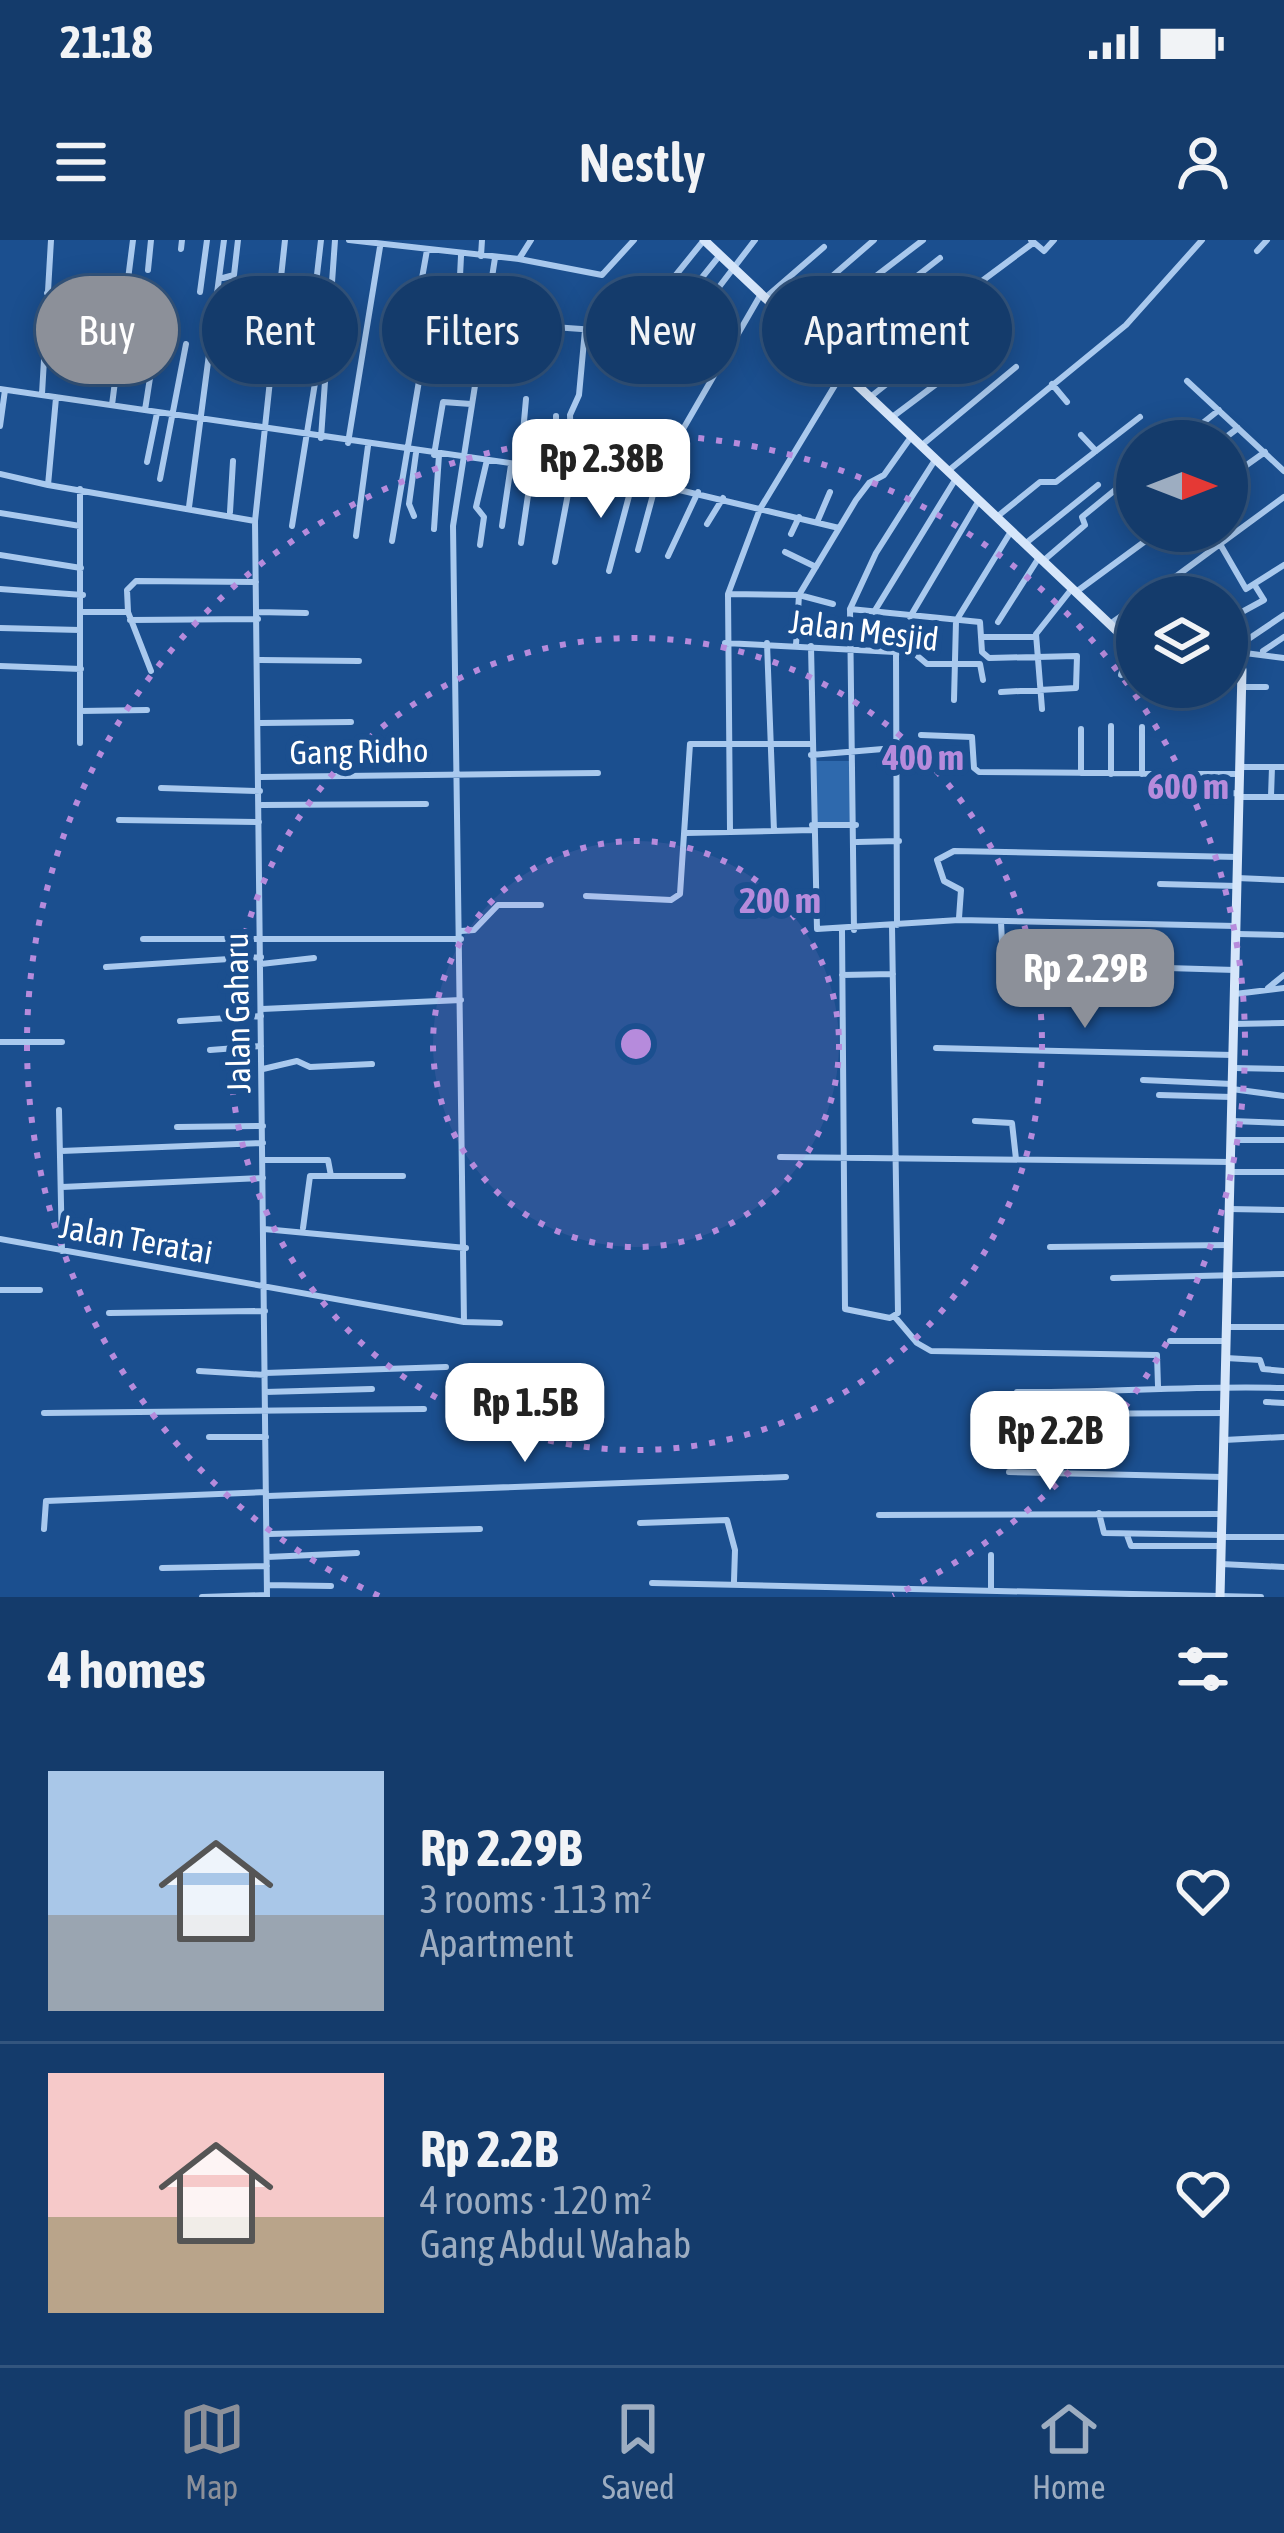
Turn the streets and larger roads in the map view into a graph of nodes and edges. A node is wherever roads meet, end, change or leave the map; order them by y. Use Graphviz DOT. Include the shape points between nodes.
graph roads {
  1 [pos="52,240"];
  2 [pos="134,240"];
  3 [pos="151,240"];
  4 [pos="207,240"];
  5 [pos="224,240"];
  6 [pos="238,240"];
  7 [pos="285,240"];
  8 [pos="321,240"];
  9 [pos="335,240"];
  10 [pos="432,240"];
  11 [pos="482,240"];
  12 [pos="531,240"];
  13 [pos="634,240"];
  14 [pos="704,240"];
  15 [pos="755,240"];
  16 [pos="874,240"];
  17 [pos="923,240"];
  18 [pos="1054,240"];
  19 [pos="1202,240"];
  20 [pos="1267,240"];
  21 [pos="353,241"];
  22 [pos="1032,241"];
  23 [pos="403,244"];
  24 [pos="380,247"];
  25 [pos="824,248"];
  26 [pos="429,250"];
  27 [pos="1257,251"];
  28 [pos="207,255"];
  29 [pos="461,255"];
  30 [pos="720,255"];
  31 [pos="481,256"];
  32 [pos="224,257"];
  33 [pos="495,258"];
  34 [pos="940,258"];
  35 [pos="519,260"];
  36 [pos="732,266"];
  37 [pos="148,270"];
  38 [pos="49,276"];
  39 [pos="128,276"];
  40 [pos="223,276"];
  41 [pos="230,276"];
  42 [pos="317,276"];
  43 [pos="424,276"];
  44 [pos="460,276"];
  45 [pos="492,276"];
  46 [pos="675,276"];
  47 [pos="703,276"];
  48 [pos="725,276"];
  49 [pos="788,276"];
  50 [pos="837,276"];
  51 [pos="876,276"];
  52 [pos="915,276"];
  53 [pos="984,276"];
  54 [pos="200,292"];
  55 [pos="762,295"];
  56 [pos="762,298"];
  57 [pos="562,328"];
  58 [pos="585,330"];
  59 [pos="186,344"];
  60 [pos="1016,367"];
  61 [pos="1187,381"];
  62 [pos="42,384"];
  63 [pos="114,384"];
  64 [pos="149,384"];
  65 [pos="207,384"];
  66 [pos="315,384"];
  67 [pos="418,384"];
  68 [pos="474,384"];
  69 [pos="841,384"];
  70 [pos="854,384"];
  71 [pos="887,384"];
  72 [pos="936,384"];
  73 [pos="1052,384"];
  74 [pos="2,389"];
  75 [pos="42,394"];
  76 [pos="56,398"];
  77 [pos="869,398"];
  78 [pos="526,399"];
  79 [pos="1067,402"];
  80 [pos="471,404"];
  81 [pos="112,405"];
  82 [pos="145,410"];
  83 [pos="1219,410"];
  84 [pos="157,413"];
  85 [pos="173,415"];
  86 [pos="556,416"];
  87 [pos="1140,416"];
  88 [pos="891,418"];
  89 [pos="201,420"];
  90 [pos="1206,420"];
  91 [pos="1230,420"];
  92 [pos="0,427"];
  93 [pos="261,429"];
  94 [pos="1081,434"];
  95 [pos="308,437"];
  96 [pos="910,437"];
  97 [pos="1248,437"];
  98 [pos="321,439"];
  99 [pos="348,443"];
  100 [pos="368,446"];
  101 [pos="921,446"];
  102 [pos="406,451"];
  103 [pos="1096,451"];
  104 [pos="1265,452"];
  105 [pos="416,453"];
  106 [pos="436,455"];
  107 [pos="461,457"];
  108 [pos="487,460"];
  109 [pos="934,460"];
  110 [pos="233,461"];
  111 [pos="147,462"];
  112 [pos="1248,464"];
  113 [pos="511,465"];
  114 [pos="520,466"];
  115 [pos="532,468"];
  116 [pos="556,471"];
  117 [pos="1284,472"];
  118 [pos="572,473"];
  119 [pos="0,474"];
  120 [pos="951,476"];
  121 [pos="160,479"];
  122 [pos="633,481"];
  123 [pos="654,484"];
  124 [pos="48,485"];
  125 [pos="1098,485"];
  126 [pos="80,489"];
  127 [pos="1116,490"];
  128 [pos="698,492"];
  129 [pos="830,492"];
  130 [pos="1284,497"];
  131 [pos="723,498"];
  132 [pos="978,502"];
  133 [pos="189,507"];
  134 [pos="760,508"];
  135 [pos="0,513"];
  136 [pos="230,513"];
  137 [pos="414,516"];
  138 [pos="799,517"];
  139 [pos="995,518"];
  140 [pos="818,520"];
  141 [pos="255,521"];
  142 [pos="1248,523"];
  143 [pos="707,524"];
  144 [pos="80,526"];
  145 [pos="292,526"];
  146 [pos="502,526"];
  147 [pos="839,528"];
  148 [pos="434,529"];
  149 [pos="1010,533"];
  150 [pos="791,534"];
  151 [pos="356,536"];
  152 [pos="392,541"];
  153 [pos="521,543"];
  154 [pos="480,545"];
  155 [pos="1023,545"];
  156 [pos="638,550"];
  157 [pos="785,552"];
  158 [pos="1129,552"];
  159 [pos="1209,552"];
  160 [pos="1225,552"];
  161 [pos="0,555"];
  162 [pos="668,556"];
  163 [pos="1040,561"];
  164 [pos="555,562"];
  165 [pos="1284,565"];
  166 [pos="816,567"];
  167 [pos="81,568"];
  168 [pos="609,572"];
  169 [pos="1177,576"];
  170 [pos="256,582"];
  171 [pos="1254,584"];
  172 [pos="0,589"];
  173 [pos="1072,592"];
  174 [pos="728,594"];
  175 [pos="82,595"];
  176 [pos="799,596"];
  177 [pos="832,604"];
  178 [pos="1248,608"];
  179 [pos="850,609"];
  180 [pos="874,611"];
  181 [pos="82,612"];
  182 [pos="306,613"];
  183 [pos="1284,615"];
  184 [pos="129,616"];
  185 [pos="258,616"];
  186 [pos="910,617"];
  187 [pos="1116,620"];
  188 [pos="956,621"];
  189 [pos="998,622"];
  190 [pos="1107,626"];
  191 [pos="0,628"];
  192 [pos="80,630"];
  193 [pos="1116,634"];
  194 [pos="1036,637"];
  195 [pos="1284,637"];
  196 [pos="982,638"];
  197 [pos="725,643"];
  198 [pos="767,643"];
  199 [pos="796,645"];
  200 [pos="812,646"];
  201 [pos="1248,648"];
  202 [pos="850,651"];
  203 [pos="1263,651"];
  204 [pos="1248,652"];
  205 [pos="896,653"];
  206 [pos="1040,656"];
  207 [pos="1284,658"];
  208 [pos="259,660"];
  209 [pos="359,661"];
  210 [pos="955,664"];
  211 [pos="0,666"];
  212 [pos="81,669"];
  213 [pos="151,671"];
  214 [pos="983,680"];
  215 [pos="1248,687"];
  216 [pos="1266,687"];
  217 [pos="1042,691"];
  218 [pos="1001,692"];
  219 [pos="954,700"];
  220 [pos="1241,708"];
  221 [pos="1042,709"];
  222 [pos="147,710"];
  223 [pos="80,711"];
  224 [pos="351,722"];
  225 [pos="260,723"];
  226 [pos="1112,726"];
  227 [pos="1142,727"];
  228 [pos="1081,729"];
  229 [pos="921,735"];
  230 [pos="80,743"];
  231 [pos="728,744"];
  232 [pos="771,744"];
  233 [pos="812,744"];
  234 [pos="895,748"];
  235 [pos="854,751"];
  236 [pos="811,755"];
  237 [pos="1272,767"];
  238 [pos="1284,767"];
  239 [pos="1240,770"];
  240 [pos="459,773"];
  241 [pos="598,773"];
  242 [pos="1081,773"];
  243 [pos="1111,774"];
  244 [pos="1142,774"];
  245 [pos="260,777"];
  246 [pos="161,788"];
  247 [pos="260,791"];
  248 [pos="1239,795"];
  249 [pos="1166,796"];
  250 [pos="1270,796"];
  251 [pos="1284,797"];
  252 [pos="426,804"];
  253 [pos="261,805"];
  254 [pos="118,820"];
  255 [pos="259,822"];
  256 [pos="856,825"];
  257 [pos="812,828"];
  258 [pos="730,830"];
  259 [pos="774,831"];
  260 [pos="686,833"];
  261 [pos="899,841"];
  262 [pos="857,842"];
  263 [pos="1238,857"];
  264 [pos="1284,880"];
  265 [pos="1237,882"];
  266 [pos="1160,884"];
  267 [pos="586,896"];
  268 [pos="541,904"];
  269 [pos="959,920"];
  270 [pos="1001,922"];
  271 [pos="895,925"];
  272 [pos="842,930"];
  273 [pos="854,930"];
  274 [pos="1236,930"];
  275 [pos="461,935"];
  276 [pos="1282,935"];
  277 [pos="260,936"];
  278 [pos="142,939"];
  279 [pos="314,958"];
  280 [pos="261,961"];
  281 [pos="106,967"];
  282 [pos="1235,970"];
  283 [pos="893,974"];
  284 [pos="842,975"];
  285 [pos="1284,976"];
  286 [pos="1284,988"];
  287 [pos="1267,989"];
  288 [pos="1234,994"];
  289 [pos="461,1000"];
  290 [pos="262,1013"];
  291 [pos="180,1021"];
  292 [pos="1234,1024"];
  293 [pos="1284,1024"];
  294 [pos="0,1042"];
  295 [pos="62,1042"];
  296 [pos="261,1046"];
  297 [pos="936,1048"];
  298 [pos="211,1050"];
  299 [pos="1233,1055"];
  300 [pos="372,1064"];
  301 [pos="1233,1068"];
  302 [pos="263,1070"];
  303 [pos="1284,1070"];
  304 [pos="1143,1080"];
  305 [pos="1232,1090"];
  306 [pos="1159,1095"];
  307 [pos="1284,1096"];
  308 [pos="59,1110"];
  309 [pos="975,1121"];
  310 [pos="1232,1121"];
  311 [pos="1284,1123"];
  312 [pos="263,1126"];
  313 [pos="177,1127"];
  314 [pos="1231,1140"];
  315 [pos="1284,1141"];
  316 [pos="263,1143"];
  317 [pos="61,1151"];
  318 [pos="843,1156"];
  319 [pos="780,1157"];
  320 [pos="263,1160"];
  321 [pos="896,1160"];
  322 [pos="1016,1161"];
  323 [pos="1230,1167"];
  324 [pos="1284,1172"];
  325 [pos="331,1176"];
  326 [pos="403,1176"];
  327 [pos="263,1178"];
  328 [pos="62,1187"];
  329 [pos="1229,1209"];
  330 [pos="1284,1210"];
  331 [pos="264,1229"];
  332 [pos="303,1230"];
  333 [pos="0,1239"];
  334 [pos="1229,1245"];
  335 [pos="1050,1246"];
  336 [pos="466,1248"];
  337 [pos="62,1251"];
  338 [pos="1284,1274"];
  339 [pos="1228,1276"];
  340 [pos="1113,1279"];
  341 [pos="264,1286"];
  342 [pos="0,1290"];
  343 [pos="40,1290"];
  344 [pos="265,1311"];
  345 [pos="109,1313"];
  346 [pos="895,1317"];
  347 [pos="464,1322"];
  348 [pos="500,1323"];
  349 [pos="1227,1327"];
  350 [pos="1284,1327"];
  351 [pos="1171,1341"];
  352 [pos="1226,1341"];
  353 [pos="1226,1358"];
  354 [pos="446,1367"];
  355 [pos="200,1371"];
  356 [pos="1284,1371"];
  357 [pos="265,1374"];
  358 [pos="1158,1386"];
  359 [pos="1226,1386"];
  360 [pos="1284,1388"];
  361 [pos="372,1389"];
  362 [pos="265,1392"];
  363 [pos="1017,1392"];
  364 [pos="1266,1402"];
  365 [pos="1284,1403"];
  366 [pos="424,1408"];
  367 [pos="44,1413"];
  368 [pos="266,1413"];
  369 [pos="1225,1413"];
  370 [pos="1032,1414"];
  371 [pos="209,1437"];
  372 [pos="266,1437"];
  373 [pos="1284,1437"];
  374 [pos="1224,1440"];
  375 [pos="1009,1472"];
  376 [pos="786,1477"];
  377 [pos="1223,1477"];
  378 [pos="266,1494"];
  379 [pos="1099,1513"];
  380 [pos="1222,1514"];
  381 [pos="879,1515"];
  382 [pos="640,1523"];
  383 [pos="480,1528"];
  384 [pos="44,1529"];
  385 [pos="267,1534"];
  386 [pos="1284,1537"];
  387 [pos="1222,1539"];
  388 [pos="357,1553"];
  389 [pos="991,1555"];
  390 [pos="267,1561"];
  391 [pos="1221,1564"];
  392 [pos="1284,1567"];
  393 [pos="162,1568"];
  394 [pos="734,1581"];
  395 [pos="652,1583"];
  396 [pos="267,1585"];
  397 [pos="332,1586"];
  398 [pos="991,1587"];
  399 [pos="267,1596"];
  400 [pos="1220,1596"];
  401 [pos="202,1597"];
  402 [pos="1261,1597"];
  1 -- 38 [label="street"];
  2 -- 39 [label="street"];
  3 -- 37 [label="street"];
  4 -- 28 [label="street"];
  5 -- 32 [label="street"];
  6 -- 41 [label="street"];
  7 -- 93 [label="street, Jalan Gaharu"];
  8 -- 42 [label="street"];
  9 -- 98 [label="street"];
  10 -- 26 [label="street"];
  11 -- 31 [label="street"];
  12 -- 35 [label="street"];
  13 -- 35 [label="street" via="602,275"];
  14 -- 30 [label="street"];
  14 -- 46 [label="street"];
  15 -- 36 [label="street"];
  16 -- 50 [label="street"];
  17 -- 51 [label="street"];
  18 -- 22 [label="street" via="1044,251"];
  19 -- 73 [label="street" via="1126,326"];
  20 -- 27 [label="street"];
  21 -- 24 [label="street"];
  22 -- 53 [label="street"];
  23 -- 24 [label="street"];
  23 -- 26 [label="street"];
  24 -- 99 [label="street"];
  25 -- 49 [label="street"];
  26 -- 29 [label="street"];
  26 -- 43 [label="street"];
  28 -- 32 [label="street"];
  28 -- 54 [label="street"];
  29 -- 31 [label="street"];
  29 -- 44 [label="street"];
  30 -- 36 [label="street"];
  30 -- 47 [label="street"];
  31 -- 33 [label="street"];
  32 -- 40 [label="street"];
  33 -- 35 [label="street"];
  33 -- 45 [label="street"];
  34 -- 52 [label="street"];
  36 -- 48 [label="street"];
  36 -- 55 [label="street"];
  56 -- 123 [label="street"];
  57 -- 58 [label="street"];
  58 -- 118 [label="street" via="570,415"];
  59 -- 85 [label="street"];
  60 -- 101 [label="street"];
  61 -- 83 [label="street"];
  62 -- 75 [label="street"];
  63 -- 81 [label="street"];
  64 -- 82 [label="street"];
  65 -- 89 [label="street"];
  66 -- 95 [label="street"];
  67 -- 102 [label="street"];
  68 -- 80 [label="street"];
  69 -- 134 [label="street"];
  70 -- 77 [label="street"];
  71 -- 77 [label="street"];
  72 -- 88 [label="street"];
  73 -- 79 [label="street"];
  73 -- 120 [label="street"];
  74 -- 75 [label="street"];
  74 -- 92 [label="street"];
  75 -- 76 [label="street"];
  76 -- 81 [label="street"];
  76 -- 124 [label="street"];
  77 -- 88 [label="street"];
  78 -- 114 [label="street"];
  80 -- 106 [label="street" via="442,402"];
  80 -- 107 [label="street"];
  81 -- 82 [label="street"];
  82 -- 84 [label="street"];
  83 -- 90 [label="street"];
  83 -- 91 [label="street"];
  84 -- 85 [label="street"];
  84 -- 111 [label="street"];
  85 -- 89 [label="street"];
  85 -- 121 [label="street"];
  86 -- 116 [label="street"];
  87 -- 103 [label="street"];
  88 -- 96 [label="street"];
  89 -- 93 [label="street"];
  89 -- 133 [label="street"];
  93 -- 95 [label="street"];
  93 -- 141 [label="street, Jalan Gaharu"];
  94 -- 103 [label="street"];
  95 -- 98 [label="street"];
  95 -- 145 [label="street"];
  96 -- 101 [label="street"];
  96 -- 147 [label="street"];
  97 -- 104 [label="street"];
  98 -- 99 [label="street"];
  99 -- 100 [label="street"];
  100 -- 102 [label="street"];
  100 -- 151 [label="street"];
  101 -- 109 [label="street"];
  102 -- 105 [label="street"];
  102 -- 152 [label="street"];
  103 -- 139 [label="street"];
  104 -- 112 [label="street"];
  104 -- 117 [label="street"];
  105 -- 106 [label="street"];
  105 -- 137 [label="street"];
  106 -- 107 [label="street"];
  106 -- 148 [label="street"];
  107 -- 108 [label="street"];
  107 -- 240 [label="street" via="453,526"];
  108 -- 113 [label="street"];
  108 -- 154 [label="street" via="476,507 484,514"];
  109 -- 120 [label="street"];
  109 -- 179 [label="street"];
  110 -- 136 [label="street"];
  113 -- 114 [label="street"];
  113 -- 146 [label="street"];
  114 -- 115 [label="street"];
  115 -- 116 [label="street"];
  115 -- 153 [label="street"];
  116 -- 118 [label="street"];
  118 -- 122 [label="street"];
  118 -- 164 [label="street"];
  119 -- 124 [label="street"];
  120 -- 132 [label="street"];
  120 -- 180 [label="street"];
  122 -- 123 [label="street"];
  122 -- 168 [label="street"];
  123 -- 128 [label="street"];
  123 -- 156 [label="street"];
  124 -- 126 [label="street"];
  125 -- 155 [label="street"];
  126 -- 133 [label="street"];
  126 -- 144 [label="street"];
  127 -- 163 [label="street"];
  128 -- 131 [label="street"];
  128 -- 162 [label="street"];
  129 -- 140 [label="street"];
  130 -- 142 [label="street"];
  131 -- 134 [label="street"];
  131 -- 143 [label="street"];
  132 -- 139 [label="street"];
  132 -- 186 [label="street"];
  133 -- 136 [label="street"];
  134 -- 138 [label="street"];
  134 -- 174 [label="street"];
  135 -- 144 [label="street"];
  136 -- 141 [label="street"];
  138 -- 140 [label="street"];
  138 -- 150 [label="street"];
  139 -- 149 [label="street"];
  140 -- 147 [label="street"];
  141 -- 170 [label="street, Jalan Gaharu"];
  144 -- 167 [label="street"];
  147 -- 166 [label="street"];
  149 -- 155 [label="street"];
  149 -- 188 [label="street"];
  155 -- 163 [label="street"];
  157 -- 166 [label="street"];
  158 -- 173 [label="street"];
  159 -- 169 [label="street"];
  160 -- 171 [label="street" via="1246,589"];
  161 -- 167 [label="street"];
  163 -- 173 [label="street"];
  163 -- 189 [label="street"];
  165 -- 171 [label="street"];
  166 -- 176 [label="street"];
  167 -- 175 [label="street"];
  170 -- 184 [label="street" via="136,581 127,590"];
  170 -- 185 [label="street, Jalan Gaharu"];
  171 -- 178 [label="street" via="1264,600"];
  172 -- 175 [label="street"];
  173 -- 190 [label="street"];
  173 -- 194 [label="street"];
  174 -- 176 [label="street"];
  174 -- 197 [label="street"];
  175 -- 181 [label="street"];
  176 -- 177 [label="street"];
  176 -- 199 [label="street"];
  179 -- 180 [label="street"];
  179 -- 202 [label="street"];
  180 -- 186 [label="street"];
  181 -- 184 [label="street"];
  181 -- 192 [label="street"];
  182 -- 185 [label="street"];
  183 -- 201 [label="street"];
  184 -- 185 [label="street"];
  184 -- 213 [label="street"];
  185 -- 208 [label="street, Jalan Gaharu"];
  186 -- 188 [label="street"];
  187 -- 190 [label="street"];
  188 -- 196 [label="street" via="980,622"];
  188 -- 210 [label="street"];
  190 -- 193 [label="street"];
  191 -- 192 [label="street"];
  192 -- 212 [label="street"];
  194 -- 196 [label="street"];
  194 -- 206 [label="street"];
  195 -- 203 [label="street"];
  196 -- 206 [label="street" via="985,657"];
  197 -- 198 [label="street, Jalan Mesjid"];
  197 -- 231 [label="street"];
  198 -- 199 [label="street, Jalan Mesjid"];
  198 -- 232 [label="street"];
  199 -- 200 [label="street, Jalan Mesjid"];
  200 -- 202 [label="street, Jalan Mesjid"];
  200 -- 233 [label="street"];
  202 -- 205 [label="street, Jalan Mesjid"];
  202 -- 235 [label="street"];
  203 -- 204 [label="street"];
  203 -- 207 [label="street"];
  205 -- 210 [label="street, Jalan Mesjid"];
  205 -- 234 [label="street"];
  206 -- 217 [label="street"];
  206 -- 217 [label="street" via="1077,657 1076,688"];
  208 -- 209 [label="street"];
  208 -- 225 [label="street, Jalan Gaharu"];
  210 -- 214 [label="street, Jalan Mesjid" via="980,664"];
  210 -- 219 [label="street"];
  211 -- 212 [label="street"];
  212 -- 223 [label="street"];
  215 -- 216 [label="street"];
  217 -- 218 [label="street"];
  217 -- 221 [label="street"];
  220 -- 239 [label="street"];
  222 -- 223 [label="street"];
  223 -- 230 [label="street"];
  224 -- 225 [label="street"];
  225 -- 245 [label="street, Jalan Gaharu"];
  226 -- 243 [label="street"];
  227 -- 244 [label="street"];
  228 -- 242 [label="street"];
  229 -- 242 [label="street" via="972,737 977,772"];
  231 -- 232 [label="street"];
  231 -- 258 [label="street"];
  231 -- 260 [label="street" via="690,744"];
  232 -- 233 [label="street"];
  232 -- 259 [label="street"];
  233 -- 236 [label="street"];
  234 -- 235 [label="street"];
  234 -- 261 [label="street"];
  235 -- 236 [label="street"];
  235 -- 256 [label="street"];
  236 -- 257 [label="street"];
  237 -- 238 [label="street"];
  237 -- 239 [label="street"];
  237 -- 250 [label="street"];
  239 -- 244 [label="street"];
  239 -- 248 [label="street"];
  240 -- 241 [label="street, Gang Ridho"];
  240 -- 245 [label="street, Gang Ridho"];
  240 -- 275 [label="street"];
  242 -- 243 [label="street"];
  243 -- 244 [label="street"];
  245 -- 247 [label="street, Jalan Gaharu"];
  246 -- 247 [label="street"];
  247 -- 253 [label="street, Jalan Gaharu"];
  248 -- 249 [label="street"];
  248 -- 250 [label="street"];
  248 -- 263 [label="street"];
  250 -- 251 [label="street"];
  252 -- 253 [label="street"];
  253 -- 255 [label="street, Jalan Gaharu"];
  254 -- 255 [label="street"];
  255 -- 277 [label="street, Jalan Gaharu"];
  256 -- 257 [label="street"];
  256 -- 262 [label="street"];
  257 -- 259 [label="street"];
  257 -- 272 [label="street" via="817,929"];
  258 -- 259 [label="street"];
  258 -- 260 [label="street"];
  260 -- 267 [label="street" via="676,898"];
  261 -- 262 [label="street"];
  261 -- 271 [label="street"];
  262 -- 273 [label="street"];
  263 -- 265 [label="street"];
  263 -- 269 [label="street" via="942,854 944,880 961,890"];
  264 -- 265 [label="street"];
  265 -- 266 [label="street"];
  265 -- 274 [label="street"];
  268 -- 275 [label="street" via="498,905"];
  269 -- 270 [label="street"];
  269 -- 271 [label="street"];
  270 -- 274 [label="street"];
  270 -- 282 [label="street" via="1003,963"];
  271 -- 273 [label="street"];
  271 -- 283 [label="street"];
  272 -- 273 [label="street"];
  272 -- 284 [label="street"];
  274 -- 276 [label="street"];
  274 -- 282 [label="street"];
  275 -- 277 [label="street"];
  275 -- 289 [label="street"];
  277 -- 278 [label="street"];
  277 -- 280 [label="street, Jalan Gaharu"];
  279 -- 280 [label="street"];
  280 -- 281 [label="street"];
  280 -- 290 [label="street, Jalan Gaharu"];
  282 -- 288 [label="street"];
  283 -- 284 [label="street"];
  283 -- 321 [label="street"];
  284 -- 318 [label="street"];
  285 -- 287 [label="street"];
  286 -- 287 [label="street"];
  287 -- 288 [label="street"];
  288 -- 292 [label="street"];
  289 -- 290 [label="street"];
  289 -- 336 [label="street"];
  290 -- 291 [label="street"];
  290 -- 296 [label="street, Jalan Gaharu"];
  292 -- 293 [label="street"];
  292 -- 299 [label="street"];
  294 -- 295 [label="street"];
  296 -- 298 [label="street"];
  296 -- 302 [label="street, Jalan Gaharu"];
  297 -- 299 [label="street"];
  299 -- 301 [label="street"];
  300 -- 302 [label="street" via="297,1061"];
  301 -- 303 [label="street"];
  301 -- 305 [label="street"];
  302 -- 312 [label="street, Jalan Gaharu"];
  304 -- 305 [label="street"];
  305 -- 306 [label="street"];
  305 -- 307 [label="street"];
  305 -- 310 [label="street"];
  308 -- 317 [label="street"];
  309 -- 322 [label="street" via="1012,1123"];
  310 -- 311 [label="street"];
  310 -- 314 [label="street"];
  312 -- 313 [label="street"];
  312 -- 316 [label="street, Jalan Gaharu"];
  314 -- 315 [label="street"];
  314 -- 323 [label="street"];
  316 -- 317 [label="street"];
  316 -- 320 [label="street, Jalan Gaharu"];
  317 -- 328 [label="street"];
  318 -- 319 [label="street"];
  318 -- 321 [label="street"];
  318 -- 346 [label="street" via="845,1309"];
  320 -- 325 [label="street" via="328,1160"];
  320 -- 327 [label="street, Jalan Gaharu"];
  321 -- 322 [label="street"];
  321 -- 346 [label="street"];
  322 -- 323 [label="street"];
  323 -- 324 [label="street"];
  323 -- 329 [label="street"];
  325 -- 326 [label="street"];
  325 -- 332 [label="street" via="307,1179"];
  327 -- 328 [label="street"];
  327 -- 331 [label="street, Jalan Gaharu"];
  328 -- 337 [label="street"];
  329 -- 330 [label="street"];
  329 -- 334 [label="street"];
  331 -- 332 [label="street"];
  331 -- 341 [label="street, Jalan Gaharu"];
  332 -- 336 [label="street"];
  333 -- 337 [label="street, Jalan Teratai"];
  334 -- 335 [label="street"];
  334 -- 339 [label="street"];
  336 -- 347 [label="street"];
  337 -- 341 [label="street, Jalan Teratai"];
  338 -- 339 [label="street"];
  339 -- 340 [label="street"];
  339 -- 349 [label="street"];
  341 -- 344 [label="street, Jalan Gaharu"];
  341 -- 347 [label="street, Jalan Teratai"];
  342 -- 343 [label="street"];
  344 -- 345 [label="street"];
  344 -- 357 [label="street, Jalan Gaharu"];
  346 -- 358 [label="street" via="932,1351 1157,1355"];
  347 -- 348 [label="street, Jalan Teratai"];
  349 -- 350 [label="street"];
  349 -- 352 [label="street"];
  351 -- 352 [label="street"];
  352 -- 353 [label="street"];
  353 -- 356 [label="street"];
  353 -- 359 [label="street"];
  354 -- 357 [label="street"];
  355 -- 357 [label="street"];
  357 -- 362 [label="street, Jalan Gaharu"];
  358 -- 359 [label="street"];
  358 -- 363 [label="street"];
  359 -- 360 [label="street"];
  359 -- 369 [label="street"];
  361 -- 362 [label="street"];
  362 -- 368 [label="street, Jalan Gaharu"];
  364 -- 365 [label="street"];
  366 -- 368 [label="street"];
  367 -- 368 [label="street"];
  368 -- 372 [label="street, Jalan Gaharu"];
  369 -- 370 [label="street"];
  369 -- 374 [label="street"];
  371 -- 372 [label="street"];
  372 -- 378 [label="street, Jalan Gaharu"];
  373 -- 374 [label="street"];
  374 -- 377 [label="street"];
  375 -- 377 [label="street"];
  376 -- 378 [label="street"];
  377 -- 380 [label="street"];
  378 -- 384 [label="street" via="46,1501"];
  378 -- 385 [label="street, Jalan Gaharu"];
  379 -- 380 [label="street"];
  379 -- 381 [label="street"];
  379 -- 387 [label="street" via="1104,1533"];
  380 -- 387 [label="street"];
  382 -- 394 [label="street" via="728,1520"];
  383 -- 385 [label="street"];
  385 -- 390 [label="street, Jalan Gaharu"];
  386 -- 387 [label="street"];
  387 -- 391 [label="street"];
  388 -- 390 [label="street"];
  389 -- 398 [label="street"];
  390 -- 393 [label="street"];
  390 -- 396 [label="street, Jalan Gaharu"];
  391 -- 392 [label="street"];
  391 -- 400 [label="street"];
  394 -- 395 [label="street"];
  394 -- 398 [label="street"];
  396 -- 397 [label="street"];
  396 -- 399 [label="street, Jalan Gaharu"];
  398 -- 400 [label="street"];
  399 -- 401 [label="street"];
  400 -- 402 [label="street"];
}
